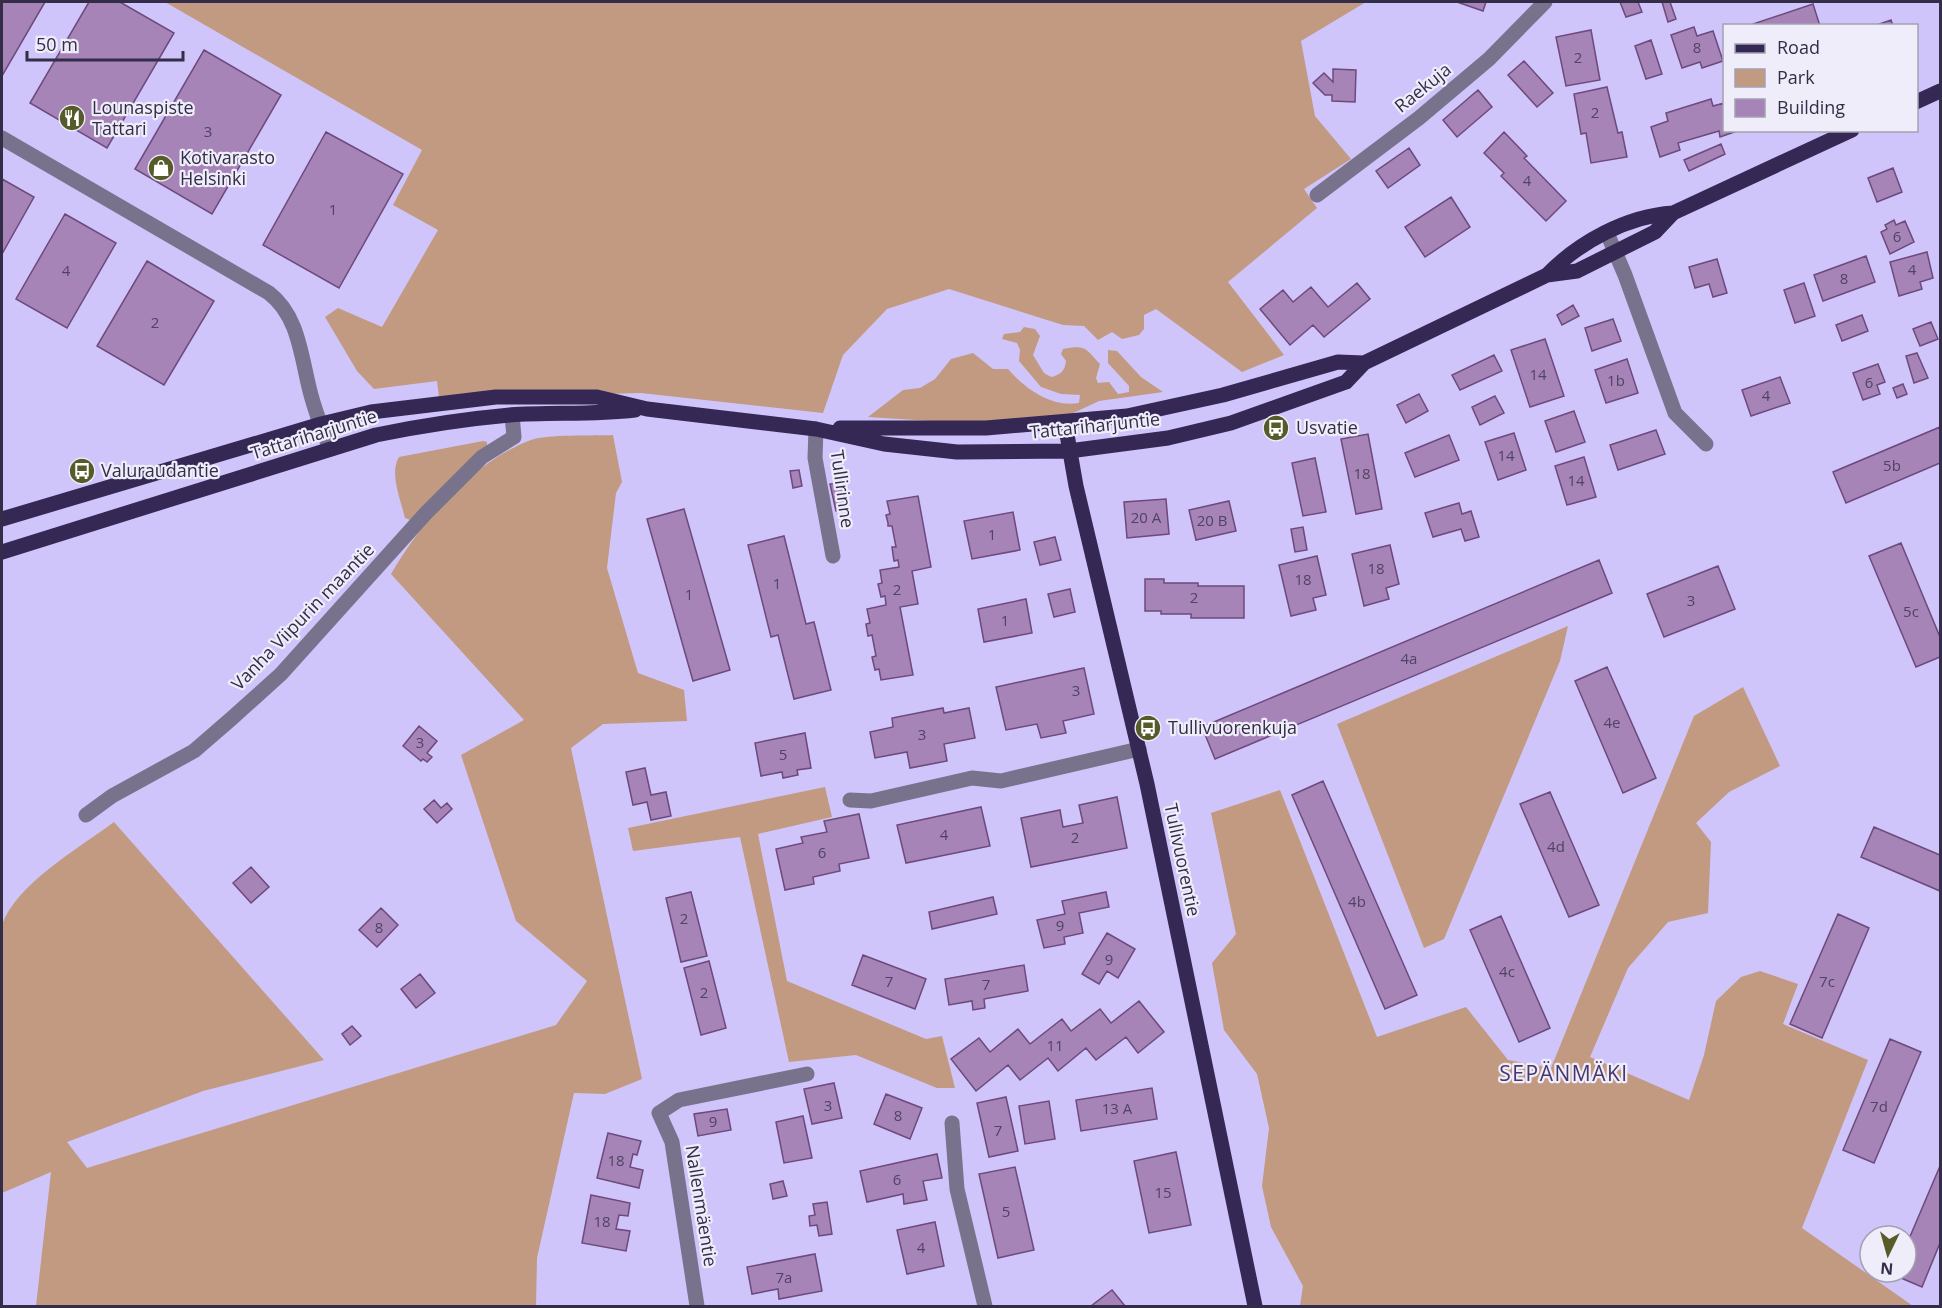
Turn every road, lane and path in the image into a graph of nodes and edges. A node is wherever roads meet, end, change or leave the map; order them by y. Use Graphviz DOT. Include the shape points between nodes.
graph roads {
  1 [pos="1545,2"];
  2 [pos="1941,91"];
  3 [pos="1918,102"];
  4 [pos="1848,132"];
  5 [pos="2,138"];
  6 [pos="1317,195"];
  7 [pos="1673,213"];
  8 [pos="1607,233"];
  9 [pos="1615,252"];
  10 [pos="1547,275"];
  11 [pos="1364,363"];
  12 [pos="647,409"];
  13 [pos="512,415"];
  14 [pos="1065,423"];
  15 [pos="321,424"];
  16 [pos="816,429"];
  17 [pos="1706,444"];
  18 [pos="330,449"];
  19 [pos="1069,451"];
  20 [pos="2,519"];
  21 [pos="2,552"];
  22 [pos="833,556"];
  23 [pos="1139,749"];
  24 [pos="850,800"];
  25 [pos="86,815"];
  26 [pos="807,1074"];
  27 [pos="952,1123"];
  28 [pos="697,1306"];
  29 [pos="985,1306"];
  30 [pos="1256,1306"];
  1 -- 6 [label="street, Raekuja" via="1489,59"];
  2 -- 3 [label="main road"];
  4 -- 7 [label="main road, Tattariharjuntie"];
  5 -- 15 [label="street" via="282,303 298,340"];
  7 -- 8 [label="main road, Tattariharjuntie" via="1647,215"];
  7 -- 9 [label="main road, Tattariharjuntie" via="1655,232"];
  8 -- 9 [label="street"];
  8 -- 10 [label="main road, Tattariharjuntie" via="1568,253"];
  9 -- 10 [label="main road, Tattariharjuntie" via="1577,272"];
  9 -- 17 [label="street" via="1675,413"];
  10 -- 11 [label="main road, Tattariharjuntie"];
  11 -- 14 [label="main road, Tattariharjuntie" via="1338,362 1170,408"];
  11 -- 19 [label="main road, Tattariharjuntie" via="1346,382 1231,423 1168,438"];
  12 -- 13 [label="main road, Tattariharjuntie" via="597,415"];
  12 -- 15 [label="main road, Tattariharjuntie" via="597,398 496,397 371,412"];
  12 -- 16 [label="main road, Tattariharjuntie"];
  13 -- 18 [label="main road, Tattariharjuntie" via="422,426"];
  13 -- 25 [label="street, Vanha Viipurin maantie" via="514,437 482,457 434,505 281,674 194,751 112,796"];
  14 -- 16 [label="main road, Tattariharjuntie" via="986,428"];
  14 -- 19 [label="main road, Tullivuorentie"];
  15 -- 18 [label="street"];
  15 -- 20 [label="main road, Tattariharjuntie"];
  16 -- 19 [label="main road, Tattariharjuntie" via="884,444 957,452"];
  16 -- 22 [label="street, Tullirinne" via="816,467"];
  18 -- 21 [label="main road, Tattariharjuntie"];
  19 -- 23 [label="main road, Tullivuorentie"];
  23 -- 24 [label="street" via="1001,781 972,778 871,801"];
  23 -- 30 [label="main road, Tullivuorentie"];
  26 -- 28 [label="street, Nallenmäentie" via="679,1100 659,1113 672,1142"];
  27 -- 29 [label="street" via="957,1189"];
}
